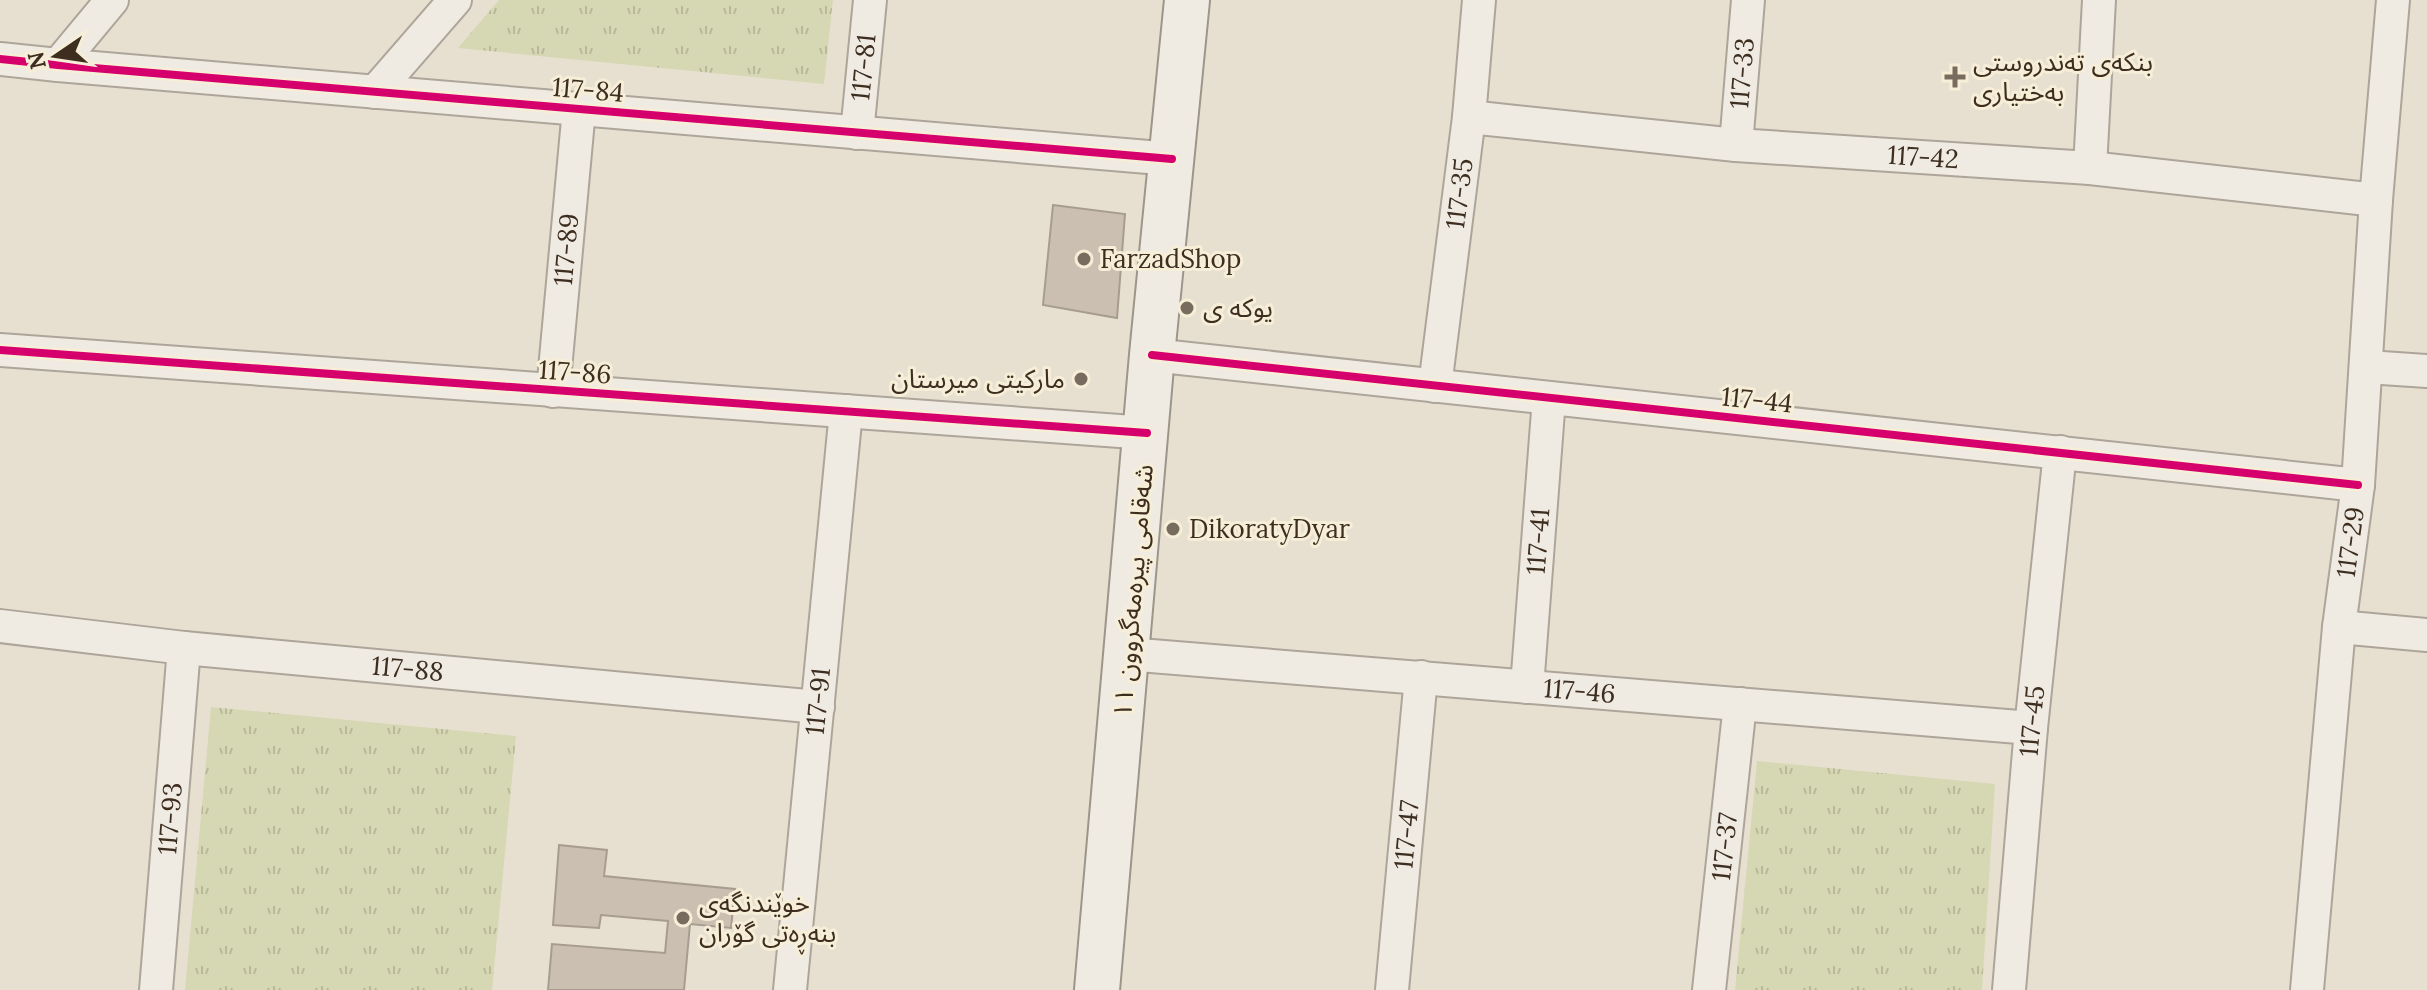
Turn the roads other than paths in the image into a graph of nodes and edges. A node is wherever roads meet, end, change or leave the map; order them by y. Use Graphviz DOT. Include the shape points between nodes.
graph roads {
  1 [pos="112,0"];
  2 [pos="455,0"];
  3 [pos="870,0"];
  4 [pos="1187,0"];
  5 [pos="1479,0"];
  6 [pos="1748,0"];
  7 [pos="2099,0"];
  8 [pos="2393,0"];
  9 [pos="0,59"];
  10 [pos="58,65"];
  11 [pos="375,92"];
  12 [pos="579,109"];
  13 [pos="1469,117"];
  14 [pos="857,133"];
  15 [pos="1736,145"];
  16 [pos="1172,159"];
  17 [pos="2090,168"];
  18 [pos="2376,200"];
  19 [pos="0,350"];
  20 [pos="1152,355"];
  21 [pos="2367,367"];
  22 [pos="2427,371"];
  23 [pos="1435,386"];
  24 [pos="553,391"];
  25 [pos="1549,398"];
  26 [pos="846,411"];
  27 [pos="1147,433"];
  28 [pos="2060,452"];
  29 [pos="2358,485"];
  30 [pos="0,626"];
  31 [pos="2339,627"];
  32 [pos="2427,635"];
  33 [pos="184,648"];
  34 [pos="1127,654"];
  35 [pos="1421,677"];
  36 [pos="1527,687"];
  37 [pos="1740,704"];
  38 [pos="818,707"];
  39 [pos="2031,728"];
  40 [pos="156,990"];
  41 [pos="790,990"];
  42 [pos="1097,990"];
  43 [pos="1392,990"];
  44 [pos="1709,990"];
  45 [pos="2009,990"];
  46 [pos="2307,990"];
  1 -- 10 [label="street"];
  2 -- 11 [label="street"];
  3 -- 14 [label="street, 117-81"];
  4 -- 16 [label="street, شەقامی پیرەمەگروون ١١"];
  5 -- 13 [label="street, 117-35"];
  6 -- 15 [label="street, 117-33"];
  7 -- 17 [label="street"];
  8 -- 18 [label="street, 117-29"];
  9 -- 10 [label="street, 117-84"];
  10 -- 11 [label="street, 117-84"];
  11 -- 12 [label="street, 117-84"];
  12 -- 14 [label="street, 117-84"];
  12 -- 24 [label="street, 117-89"];
  13 -- 15 [label="street, 117-42"];
  13 -- 23 [label="street, 117-35"];
  14 -- 16 [label="street, 117-84"];
  15 -- 17 [label="street, 117-42"];
  16 -- 20 [label="street, شەقامی پیرەمەگروون ١١"];
  17 -- 18 [label="street, 117-42"];
  18 -- 21 [label="street, 117-29"];
  19 -- 24 [label="street, 117-86"];
  20 -- 23 [label="street, 117-44"];
  20 -- 27 [label="street, شەقامی پیرەمەگروون ١١"];
  21 -- 22 [label="street"];
  21 -- 29 [label="street, 117-29"];
  23 -- 25 [label="street, 117-44"];
  24 -- 26 [label="street, 117-86"];
  25 -- 28 [label="street, 117-44"];
  25 -- 36 [label="street, 117-41"];
  26 -- 27 [label="street, 117-86"];
  26 -- 38 [label="street, 117-91"];
  27 -- 34 [label="street, شەقامی پیرەمەگروون ١١"];
  28 -- 29 [label="street, 117-44"];
  28 -- 39 [label="street, 117-45"];
  29 -- 31 [label="street, 117-29"];
  30 -- 33 [label="street, 117-88"];
  31 -- 32 [label="street"];
  31 -- 46 [label="street, 117-29"];
  33 -- 38 [label="street, 117-88"];
  33 -- 40 [label="street, 117-93"];
  34 -- 35 [label="street, 117-46"];
  34 -- 42 [label="street, شەقامی پیرەمەگروون ١١"];
  35 -- 36 [label="street, 117-46"];
  35 -- 43 [label="street, 117-47"];
  36 -- 37 [label="street, 117-46"];
  37 -- 39 [label="street, 117-46"];
  37 -- 44 [label="street, 117-37"];
  38 -- 41 [label="street, 117-91"];
  39 -- 45 [label="street, 117-45"];
}
